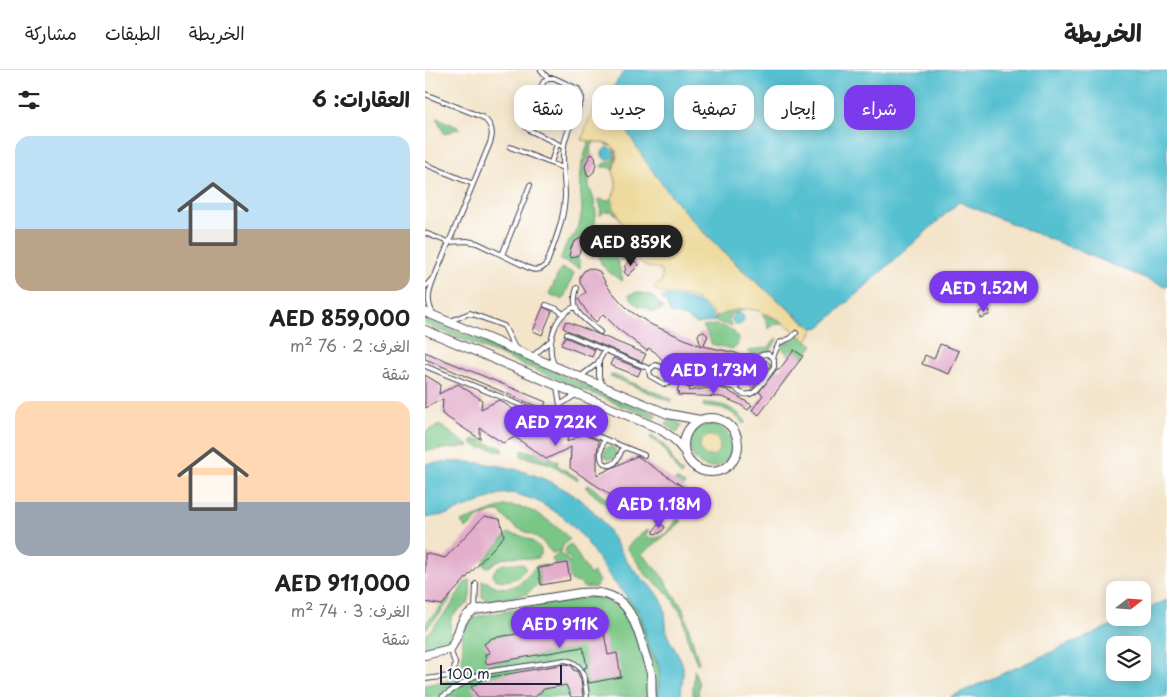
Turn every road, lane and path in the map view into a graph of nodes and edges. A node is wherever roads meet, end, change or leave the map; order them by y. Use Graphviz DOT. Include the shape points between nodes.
graph roads {
  1 [pos="541,70"];
  2 [pos="548,78"];
  3 [pos="425,94"];
  4 [pos="557,144"];
  5 [pos="510,146"];
  6 [pos="564,147"];
  7 [pos="551,163"];
  8 [pos="425,164"];
  9 [pos="563,168"];
  10 [pos="473,184"];
  11 [pos="530,184"];
  12 [pos="425,234"];
  13 [pos="448,242"];
  14 [pos="502,255"];
  15 [pos="435,276"];
  16 [pos="425,286"];
  17 [pos="577,288"];
  18 [pos="546,305"];
  19 [pos="575,307"];
  20 [pos="425,312"];
  21 [pos="563,314"];
  22 [pos="435,316"];
  23 [pos="449,322"];
  24 [pos="425,330"];
  25 [pos="600,332"];
  26 [pos="796,333"];
  27 [pos="567,334"];
  28 [pos="551,339"];
  29 [pos="517,350"];
  30 [pos="605,350"];
  31 [pos="533,356"];
  32 [pos="773,357"];
  33 [pos="599,362"];
  34 [pos="554,365"];
  35 [pos="425,366"];
  36 [pos="650,368"];
  37 [pos="581,376"];
  38 [pos="672,378"];
  39 [pos="556,384"];
  40 [pos="603,386"];
  41 [pos="737,388"];
  42 [pos="579,394"];
  43 [pos="560,405"];
  44 [pos="554,419"];
  45 [pos="700,420"];
  46 [pos="605,440"];
  47 [pos="623,447"];
  48 [pos="684,452"];
  49 [pos="644,455"];
  50 [pos="476,584"];
  51 [pos="475,610"];
  52 [pos="450,649"];
  53 [pos="425,655"];
  54 [pos="425,679"];
  55 [pos="442,697"];
  56 [pos="587,697"];
  57 [pos="651,697"];
  1 -- 2 [label="lane"];
  2 -- 4 [label="lane" via="543,81 524,123 529,130"];
  2 -- 6 [label="lane" via="578,89 581,94"];
  3 -- 10 [label="lane" via="481,117 489,124 492,138"];
  4 -- 6 [label="lane"];
  4 -- 7 [label="lane"];
  5 -- 7 [label="lane"];
  6 -- 9 [label="lane"];
  7 -- 9 [label="lane"];
  8 -- 10 [label="lane"];
  9 -- 14 [label="lane" via="563,214 545,266 534,270"];
  10 -- 13 [label="lane"];
  11 -- 14 [label="lane"];
  12 -- 13 [label="lane"];
  13 -- 14 [label="lane" via="472,242"];
  13 -- 15 [label="lane"];
  15 -- 16 [label="lane"];
  15 -- 22 [label="lane" via="429,301"];
  17 -- 19 [label="lane"];
  18 -- 21 [label="lane"];
  19 -- 21 [label="lane"];
  19 -- 25 [label="lane" via="579,315"];
  20 -- 22 [label="street"];
  21 -- 28 [label="lane"];
  22 -- 23 [label="street"];
  23 -- 29 [label="street"];
  23 -- 29 [label="lane" via="470,313 499,324 508,330"];
  24 -- 39 [label="street"];
  26 -- 32 [label="lane" via="779,343"];
  27 -- 30 [label="lane"];
  28 -- 31 [label="lane"];
  28 -- 34 [label="lane"];
  29 -- 31 [label="street"];
  30 -- 33 [label="lane"];
  30 -- 36 [label="lane"];
  31 -- 34 [label="street"];
  32 -- 41 [label="lane" via="765,354 751,361 737,380"];
  32 -- 41 [label="lane" via="774,367 753,393 743,394"];
  33 -- 37 [label="lane"];
  33 -- 40 [label="lane"];
  34 -- 37 [label="street"];
  35 -- 44 [label="lane"];
  36 -- 38 [label="lane" via="659,366 671,372"];
  36 -- 38 [label="lane" via="650,376 662,383 669,383"];
  37 -- 40 [label="street"];
  38 -- 41 [label="lane" via="691,385 716,383"];
  39 -- 42 [label="street"];
  39 -- 43 [label="lane"];
  40 -- 45 [label="street" via="668,414"];
  42 -- 43 [label="lane"];
  42 -- 48 [label="street" via="660,429"];
  43 -- 44 [label="lane"];
  44 -- 46 [label="lane"];
  45 -- 48 [label="street" via="686,433"];
  45 -- 48 [label="street" via="722,420 731,427 737,437 736,457 726,468 706,472 692,465"];
  46 -- 47 [label="lane"];
  46 -- 47 [label="lane" via="601,455 606,464 617,461"];
  47 -- 49 [label="lane"];
  50 -- 51 [label="lane"];
  51 -- 52 [label="street" via="463,619"];
  51 -- 57 [label="street" via="588,592 610,596 624,605 633,617 650,671"];
  52 -- 53 [label="street"];
  52 -- 54 [label="lane" via="456,666 454,671 449,676"];
  55 -- 56 [label="lane" via="485,672 565,660 581,668"];
}
